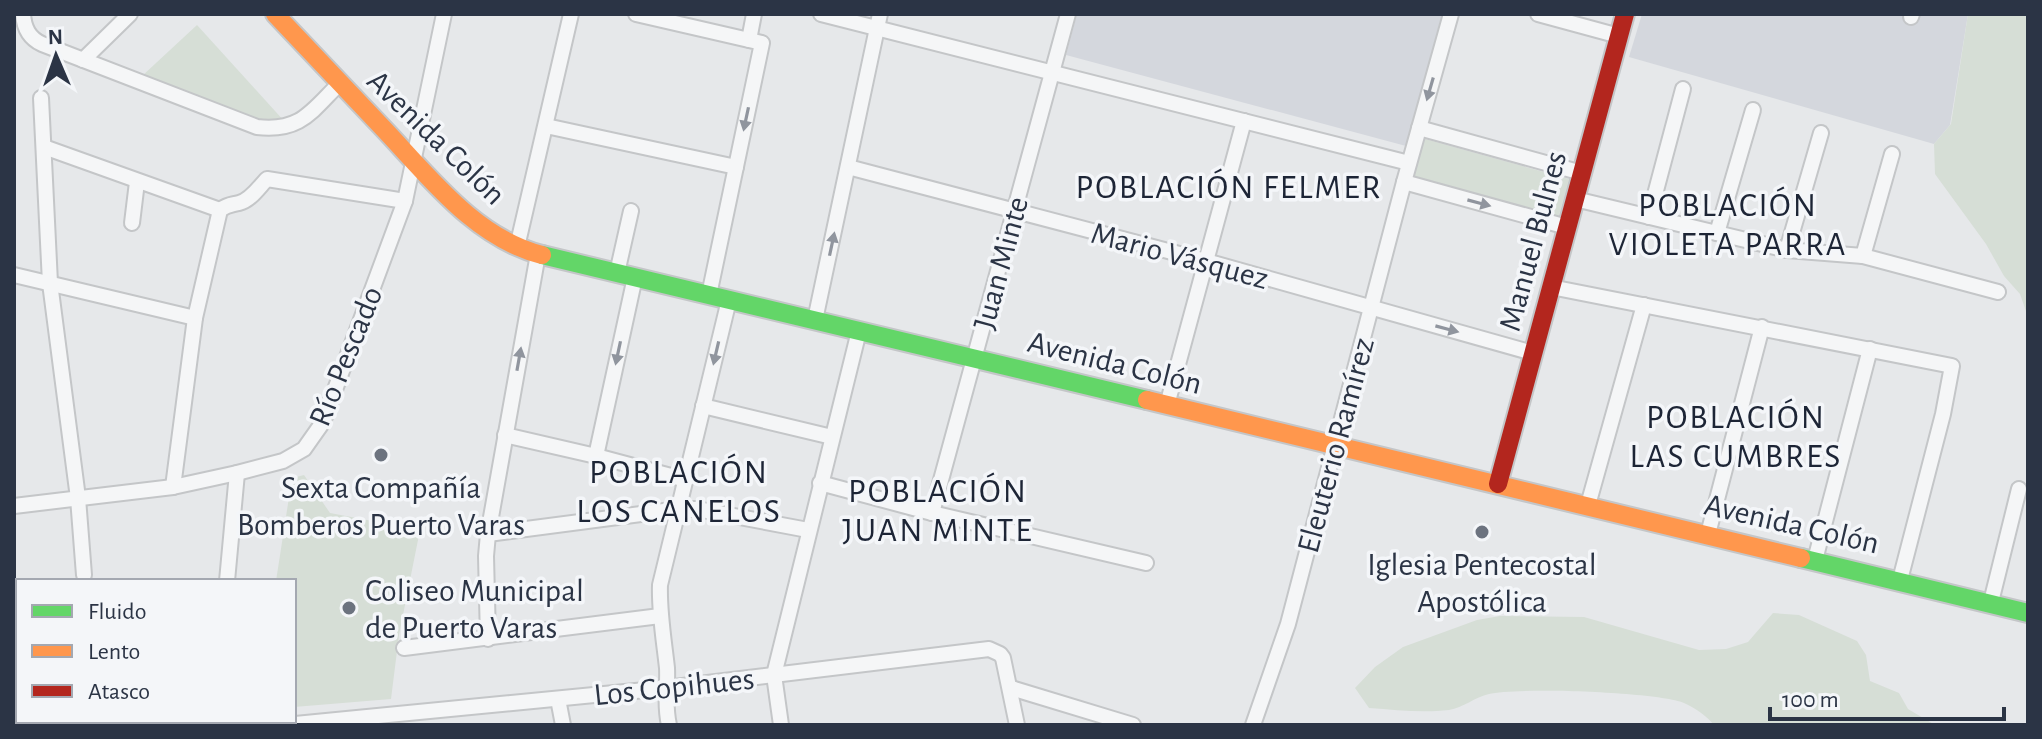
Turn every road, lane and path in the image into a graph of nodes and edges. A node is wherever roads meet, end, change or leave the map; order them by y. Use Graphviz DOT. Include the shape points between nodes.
graph roads {
  1 [pos="23,14"];
  2 [pos="130,14"];
  3 [pos="275,14"];
  4 [pos="444,14"];
  5 [pos="571,14"];
  6 [pos="636,14"];
  7 [pos="754,14"];
  8 [pos="821,14"];
  9 [pos="1068,14"];
  10 [pos="1451,14"];
  11 [pos="1538,14"];
  12 [pos="1625,14"];
  13 [pos="879,21"];
  14 [pos="1619,36"];
  15 [pos="756,41"];
  16 [pos="83,60"];
  17 [pos="1052,72"];
  18 [pos="339,84"];
  19 [pos="1683,89"];
  20 [pos="41,98"];
  21 [pos="1753,110"];
  22 [pos="1244,121"];
  23 [pos="546,126"];
  24 [pos="1419,128"];
  25 [pos="1821,133"];
  26 [pos="44,147"];
  27 [pos="1892,154"];
  28 [pos="414,160"];
  29 [pos="1409,163"];
  30 [pos="736,167"];
  31 [pos="848,167"];
  32 [pos="1582,173"];
  33 [pos="137,182"];
  34 [pos="1404,182"];
  35 [pos="1575,199"];
  36 [pos="405,201"];
  37 [pos="220,210"];
  38 [pos="631,211"];
  39 [pos="1014,211"];
  40 [pos="1649,217"];
  41 [pos="132,223"];
  42 [pos="1567,227"];
  43 [pos="1717,233"];
  44 [pos="517,247"];
  45 [pos="1787,250"];
  46 [pos="538,254"];
  47 [pos="1863,256"];
  48 [pos="1206,261"];
  49 [pos="14,275"];
  50 [pos="626,275"];
  51 [pos="50,283"];
  52 [pos="1551,287"];
  53 [pos="1998,292"];
  54 [pos="709,295"];
  55 [pos="729,300"];
  56 [pos="1644,305"];
  57 [pos="1371,309"];
  58 [pos="195,318"];
  59 [pos="815,320"];
  60 [pos="1762,327"];
  61 [pos="859,331"];
  62 [pos="1870,349"];
  63 [pos="1533,353"];
  64 [pos="974,358"];
  65 [pos="1167,405"];
  66 [pos="703,406"];
  67 [pos="505,435"];
  68 [pos="832,437"];
  69 [pos="1335,447"];
  70 [pos="596,456"];
  71 [pos="237,473"];
  72 [pos="686,480"];
  73 [pos="820,483"];
  74 [pos="1498,484"];
  75 [pos="173,487"];
  76 [pos="2019,489"];
  77 [pos="78,498"];
  78 [pos="1588,505"];
  79 [pos="14,506"];
  80 [pos="679,509"];
  81 [pos="932,513"];
  82 [pos="808,530"];
  83 [pos="488,534"];
  84 [pos="1708,534"];
  85 [pos="1815,560"];
  86 [pos="1146,563"];
  87 [pos="84,575"];
  88 [pos="227,579"];
  89 [pos="1900,580"];
  90 [pos="1991,602"];
  91 [pos="2028,613"];
  92 [pos="660,616"];
  93 [pos="488,639"];
  94 [pos="404,648"];
  95 [pos="774,675"];
  96 [pos="666,688"];
  97 [pos="1011,688"];
  98 [pos="558,699"];
  99 [pos="449,718"];
  100 [pos="285,725"];
  101 [pos="563,725"];
  102 [pos="669,725"];
  103 [pos="781,725"];
  104 [pos="1017,725"];
  105 [pos="1133,725"];
  106 [pos="1253,725"];
  1 -- 16 [label="street" via="34,41"];
  2 -- 16 [label="street"];
  3 -- 18 [label="main road, Avenida Colón"];
  4 -- 28 [label="street, Río Pescado"];
  5 -- 23 [label="street"];
  6 -- 15 [label="street"];
  7 -- 15 [label="street"];
  8 -- 13 [label="street"];
  9 -- 17 [label="street, Juan Minte"];
  10 -- 24 [label="street, Eleuterio Ramírez, one-way"];
  11 -- 14 [label="street"];
  12 -- 14 [label="main road, Manuel Bulnes"];
  13 -- 17 [label="street"];
  13 -- 31 [label="street"];
  14 -- 32 [label="main road, Manuel Bulnes"];
  15 -- 30 [label="street, one-way"];
  16 -- 18 [label="street" via="257,127 276,129 302,121"];
  17 -- 22 [label="street"];
  17 -- 39 [label="street, Juan Minte"];
  18 -- 28 [label="main road, Avenida Colón"];
  19 -- 40 [label="street"];
  20 -- 26 [label="street"];
  21 -- 43 [label="street"];
  22 -- 29 [label="street"];
  22 -- 48 [label="street"];
  23 -- 30 [label="street"];
  23 -- 44 [label="street"];
  24 -- 29 [label="street, Eleuterio Ramírez"];
  24 -- 32 [label="street"];
  25 -- 45 [label="street"];
  26 -- 33 [label="street"];
  26 -- 51 [label="street"];
  27 -- 47 [label="street"];
  28 -- 36 [label="street, Río Pescado"];
  28 -- 44 [label="main road, Avenida Colón" via="467,214"];
  29 -- 34 [label="street, Eleuterio Ramírez"];
  30 -- 54 [label="street"];
  31 -- 39 [label="street, Mario Vásquez"];
  59 -- 31 [label="street, one-way"];
  32 -- 35 [label="main road, Manuel Bulnes"];
  33 -- 37 [label="street"];
  33 -- 41 [label="street"];
  34 -- 42 [label="street, one-way"];
  34 -- 57 [label="street, Eleuterio Ramírez"];
  35 -- 40 [label="street"];
  35 -- 42 [label="main road, Manuel Bulnes"];
  36 -- 37 [label="street" via="267,179 251,197"];
  36 -- 71 [label="street, Río Pescado" via="318,431 304,449 283,461"];
  37 -- 58 [label="street"];
  38 -- 50 [label="street"];
  39 -- 48 [label="street, Mario Vásquez"];
  39 -- 64 [label="street, Juan Minte"];
  40 -- 43 [label="street"];
  42 -- 52 [label="main road, Manuel Bulnes"];
  43 -- 45 [label="street"];
  44 -- 46 [label="main road, Avenida Colón"];
  45 -- 47 [label="street"];
  46 -- 50 [label="main road, Avenida Colón"];
  67 -- 46 [label="street, one-way"];
  47 -- 53 [label="street"];
  48 -- 57 [label="street, Mario Vásquez"];
  48 -- 65 [label="street"];
  49 -- 51 [label="street"];
  50 -- 54 [label="main road, Avenida Colón"];
  50 -- 70 [label="street, one-way"];
  51 -- 58 [label="street"];
  51 -- 77 [label="street"];
  52 -- 56 [label="street"];
  52 -- 63 [label="main road, Manuel Bulnes"];
  54 -- 55 [label="main road, Avenida Colón"];
  55 -- 59 [label="main road, Avenida Colón"];
  55 -- 66 [label="street, one-way"];
  56 -- 60 [label="street"];
  56 -- 78 [label="street"];
  57 -- 63 [label="street, Mario Vásquez, one-way"];
  57 -- 69 [label="street, Eleuterio Ramírez"];
  58 -- 75 [label="street"];
  59 -- 61 [label="main road, Avenida Colón"];
  60 -- 62 [label="street"];
  60 -- 84 [label="street"];
  61 -- 64 [label="main road, Avenida Colón"];
  61 -- 68 [label="street"];
  62 -- 85 [label="street"];
  62 -- 89 [label="street" via="1952,366"];
  63 -- 74 [label="main road, Manuel Bulnes"];
  64 -- 65 [label="main road, Avenida Colón"];
  64 -- 81 [label="street, Juan Minte"];
  65 -- 69 [label="main road, Avenida Colón"];
  66 -- 68 [label="street"];
  66 -- 72 [label="street"];
  67 -- 70 [label="street"];
  67 -- 83 [label="street"];
  68 -- 73 [label="street"];
  69 -- 74 [label="main road, Avenida Colón"];
  69 -- 106 [label="street, Eleuterio Ramírez" via="1288,624"];
  70 -- 72 [label="street"];
  71 -- 75 [label="street, Río Pescado"];
  71 -- 88 [label="street"];
  72 -- 80 [label="street"];
  73 -- 81 [label="street"];
  73 -- 82 [label="street"];
  74 -- 78 [label="main road, Avenida Colón"];
  75 -- 77 [label="street, Río Pescado"];
  76 -- 90 [label="street"];
  77 -- 79 [label="street, Río Pescado"];
  77 -- 87 [label="street"];
  78 -- 84 [label="main road, Avenida Colón"];
  80 -- 82 [label="street"];
  80 -- 83 [label="street"];
  80 -- 92 [label="street" via="662,570"];
  81 -- 86 [label="street"];
  82 -- 95 [label="street"];
  83 -- 93 [label="street"];
  84 -- 85 [label="main road, Avenida Colón"];
  85 -- 89 [label="main road, Avenida Colón"];
  89 -- 90 [label="main road, Avenida Colón"];
  90 -- 91 [label="main road, Avenida Colón"];
  92 -- 93 [label="street"];
  92 -- 96 [label="street"];
  93 -- 94 [label="street"];
  95 -- 96 [label="street, Los Copihues"];
  95 -- 97 [label="street, Los Copihues" via="989,649 1003,658"];
  95 -- 103 [label="street"];
  96 -- 98 [label="street, Los Copihues"];
  96 -- 102 [label="street"];
  97 -- 104 [label="street, Los Copihues"];
  97 -- 105 [label="street"];
  98 -- 99 [label="street, Los Copihues"];
  98 -- 101 [label="street"];
  99 -- 100 [label="street, Los Copihues"];
}
